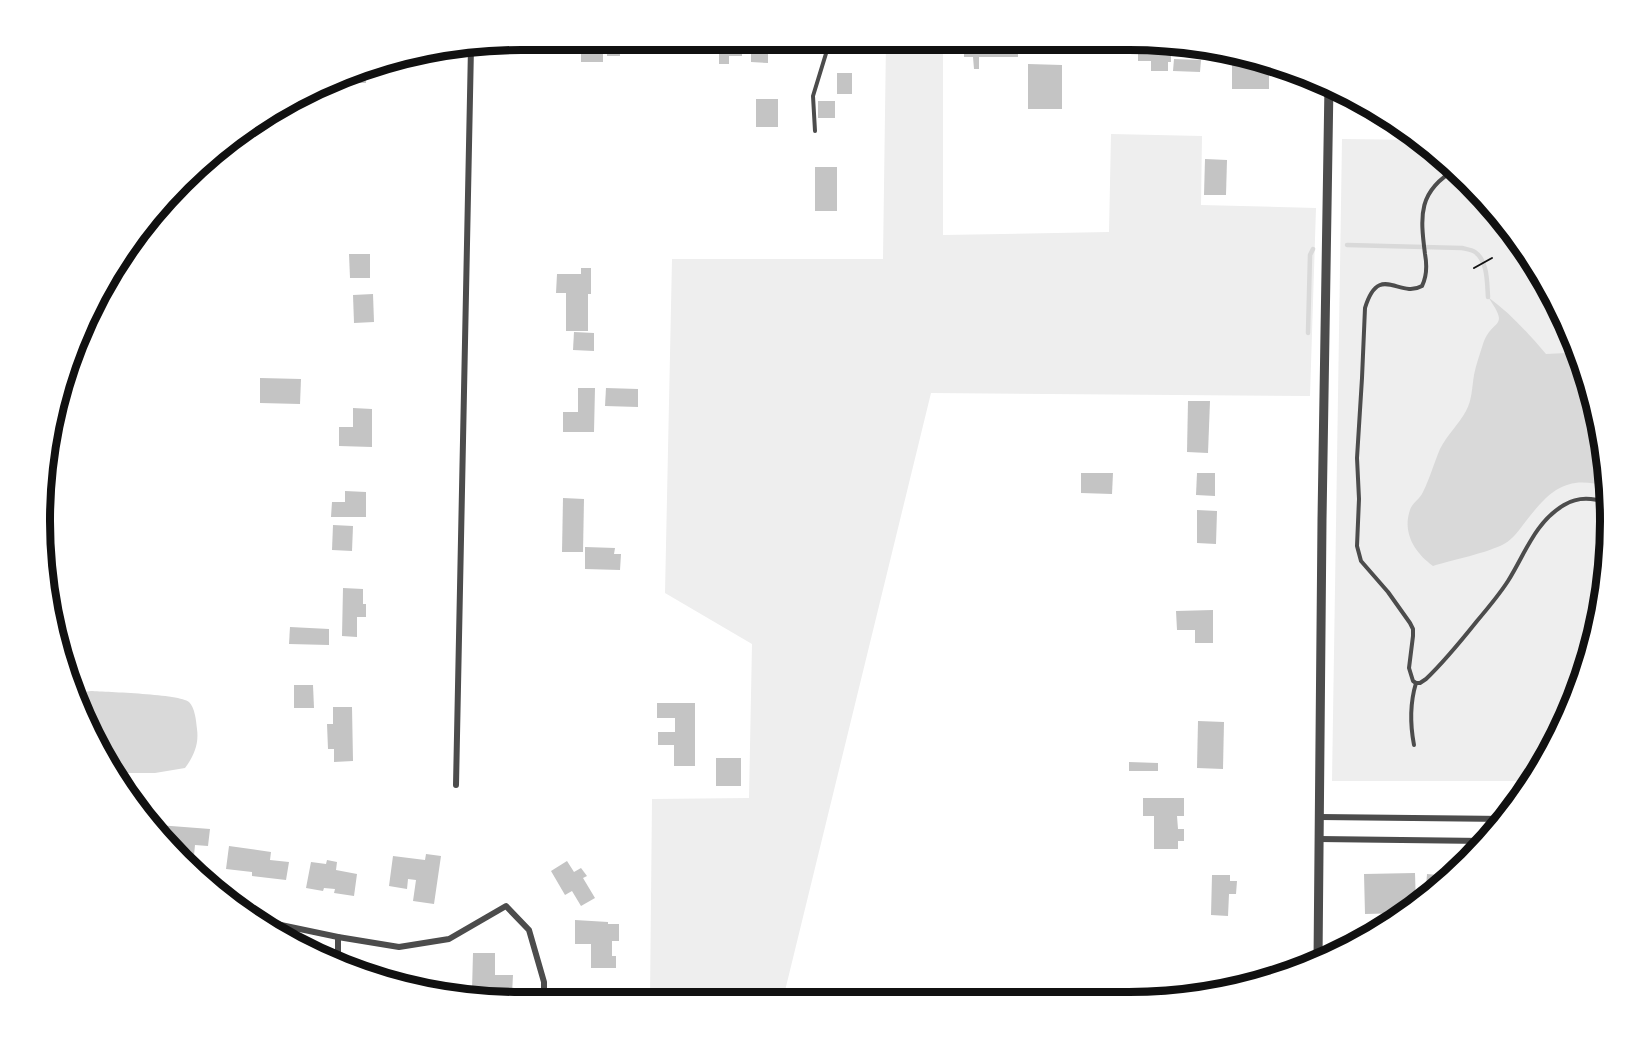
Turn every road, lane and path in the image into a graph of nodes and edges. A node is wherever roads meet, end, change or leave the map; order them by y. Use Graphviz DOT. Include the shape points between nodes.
graph roads {
  1 [pos="827,50"];
  2 [pos="471,53"];
  3 [pos="1329,94"];
  4 [pos="815,131"];
  5 [pos="1449,174"];
  6 [pos="1492,258"];
  7 [pos="1474,268"];
  8 [pos="1599,500"];
  9 [pos="1416,682"];
  10 [pos="1414,745"];
  11 [pos="456,786"];
  12 [pos="1320,817"];
  13 [pos="1494,819"];
  14 [pos="1319,839"];
  15 [pos="1475,841"];
  16 [pos="280,925"];
  17 [pos="338,937"];
  18 [pos="1318,952"];
  19 [pos="338,955"];
  20 [pos="544,992"];
  1 -- 4 [label="lane" via="813,96"];
  2 -- 11 [label="street"];
  3 -- 12 [label="street"];
  5 -- 9 [label="lane" via="1437,182 1425,200 1422,214 1427,271 1422,286 1414,289 1382,284 1375,287 1365,308 1357,546 1361,561 1410,622 1413,636 1409,668"];
  6 -- 7 [label="path"];
  8 -- 9 [label="lane" via="1574,500 1550,516 1532,537 1508,582 1482,616 1437,669"];
  9 -- 10 [label="lane" via="1411,719"];
  12 -- 13 [label="street"];
  12 -- 14 [label="street"];
  14 -- 15 [label="street"];
  14 -- 18 [label="street"];
  16 -- 17 [label="street"];
  17 -- 19 [label="street"];
  17 -- 20 [label="street" via="399,947 449,939 506,906 529,930"];
}
